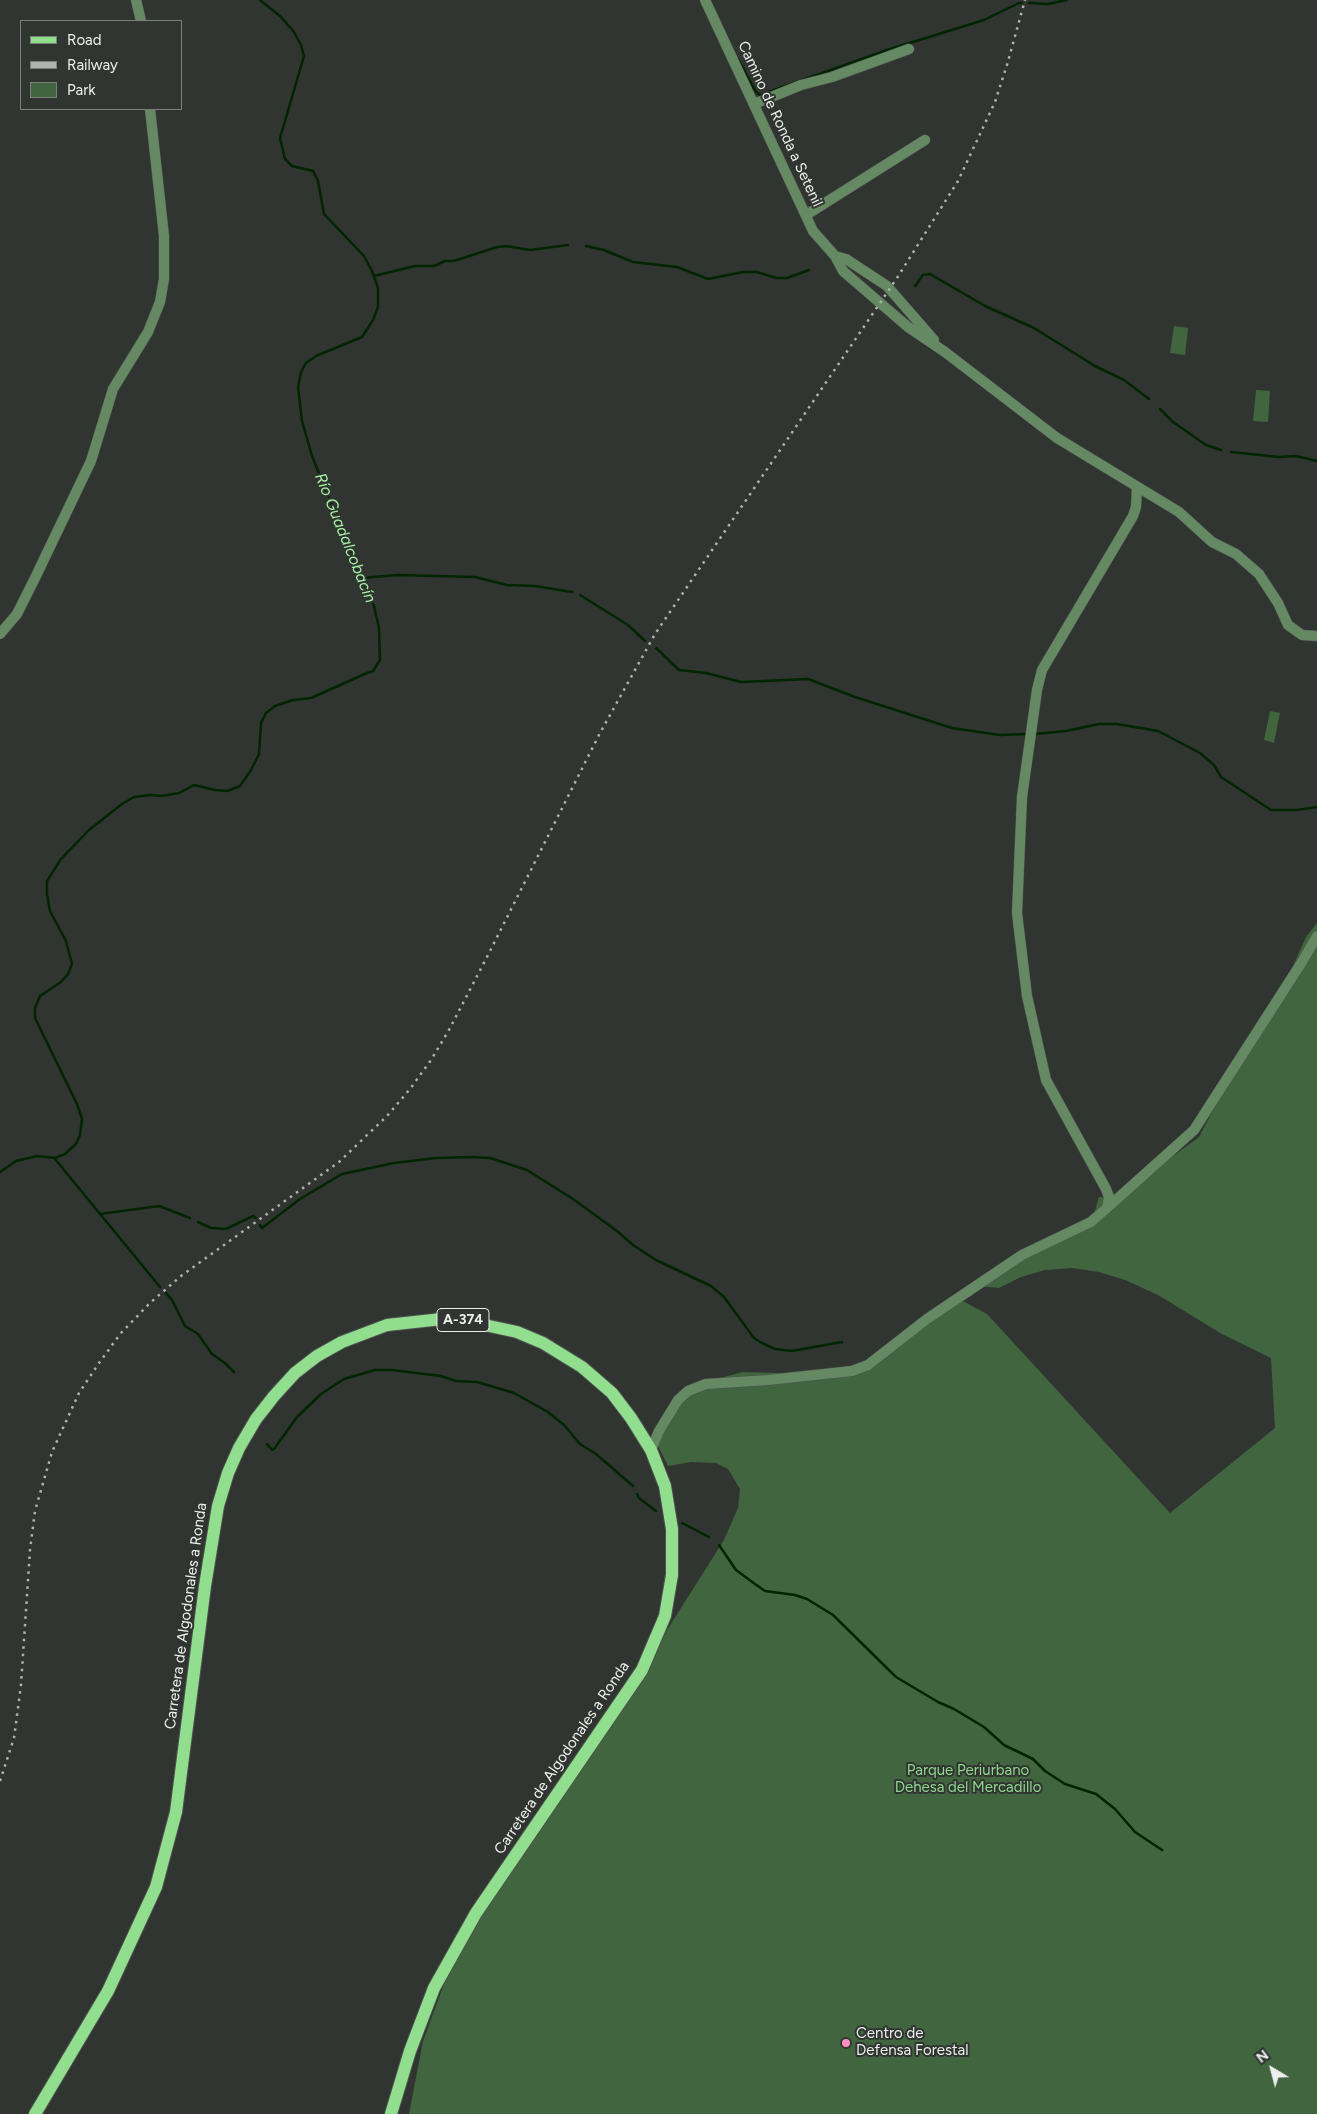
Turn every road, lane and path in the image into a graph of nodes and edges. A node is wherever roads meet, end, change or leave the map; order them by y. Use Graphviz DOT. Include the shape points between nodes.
graph roads {
  1 [pos="136,0"];
  2 [pos="704,0"];
  3 [pos="142,20"];
  4 [pos="909,49"];
  5 [pos="754,104"];
  6 [pos="150,110"];
  7 [pos="925,140"];
  8 [pos="806,215"];
  9 [pos="835,256"];
  10 [pos="946,352"];
  11 [pos="1137,487"];
  12 [pos="0,634"];
  13 [pos="1317,636"];
  14 [pos="1317,936"];
  15 [pos="1107,1208"];
  16 [pos="651,1450"];
  17 [pos="35,2114"];
  18 [pos="391,2114"];
  1 -- 3 [label="street"];
  2 -- 5 [label="street, Camino de Ronda a Setenil"];
  4 -- 5 [label="street"];
  5 -- 8 [label="street, Camino de Ronda a Setenil"];
  6 -- 12 [label="street" via="164,236 164,279 160,302 146,334 113,389 91,461 36,576 16,614"];
  7 -- 8 [label="street"];
  8 -- 9 [label="street, Camino de Ronda a Setenil" via="813,231"];
  9 -- 10 [label="street, Camino de Ronda a Setenil" via="843,271 873,298"];
  9 -- 10 [label="street, Camino de Ronda a Setenil" via="846,259 887,286"];
  10 -- 11 [label="street, Camino de Ronda a Setenil" via="1057,438"];
  11 -- 13 [label="street, Camino de Ronda a Setenil" via="1179,512 1212,542 1236,554 1259,574 1288,625 1302,635"];
  11 -- 15 [label="street" via="1133,516 1042,670 1022,797 1016,913 1028,996 1046,1080 1106,1189 1109,1197"];
  14 -- 15 [label="street" via="1194,1130"];
  15 -- 16 [label="street" via="1091,1222 1022,1255 927,1319 868,1364 844,1372 706,1384 688,1391 678,1400"];
  16 -- 17 [label="main road, Carretera de Algodonales a Ronda / A-374" via="612,1393 582,1367 543,1343 517,1332 466,1320 442,1319 387,1325 317,1356 295,1373 256,1419 239,1448 218,1506 176,1812 156,1887 108,1991"];
  16 -- 18 [label="main road, Carretera de Algodonales a Ronda / A-374" via="665,1486 673,1552 665,1616 642,1670 476,1913 434,1988"];
}
